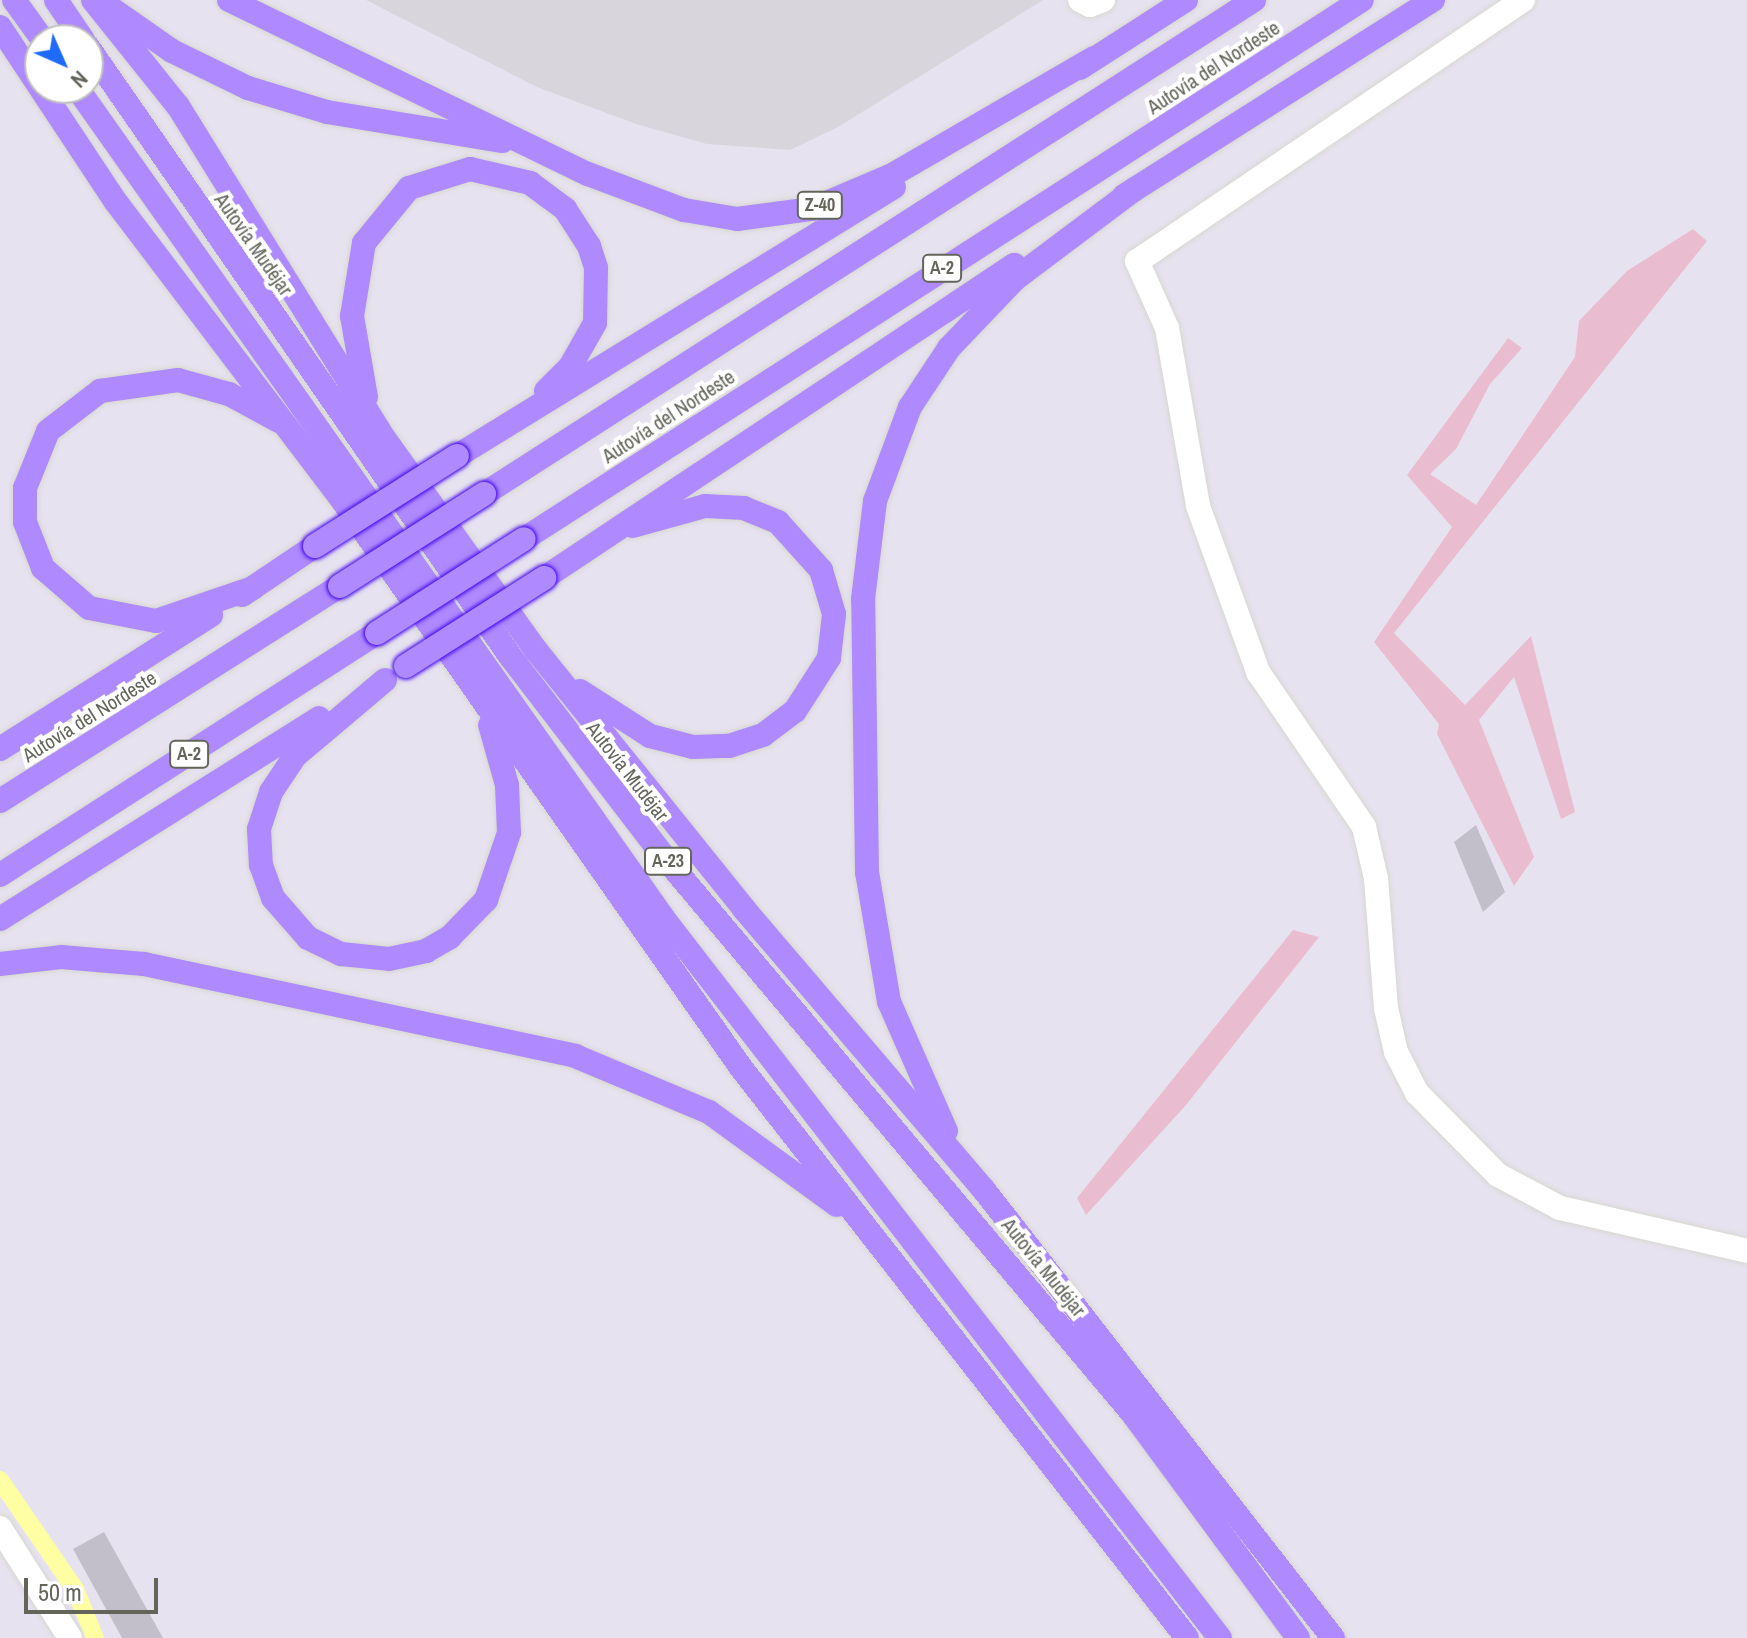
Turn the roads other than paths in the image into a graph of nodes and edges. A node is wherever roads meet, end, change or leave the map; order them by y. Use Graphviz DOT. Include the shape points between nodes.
graph roads {
  1 [pos="14,0"];
  2 [pos="56,0"];
  3 [pos="95,0"];
  4 [pos="229,0"];
  5 [pos="1080,0"];
  6 [pos="1103,0"];
  7 [pos="1186,0"];
  8 [pos="1254,0"];
  9 [pos="1362,0"];
  10 [pos="1433,0"];
  11 [pos="1523,0"];
  12 [pos="31,24"];
  13 [pos="72,24"];
  14 [pos="0,27"];
  15 [pos="1094,58"];
  16 [pos="104,70"];
  17 [pos="88,104"];
  18 [pos="525,144"];
  19 [pos="1135,189"];
  20 [pos="291,429"];
  21 [pos="491,436"];
  22 [pos="384,438"];
  23 [pos="608,536"];
  24 [pos="253,588"];
  25 [pos="536,650"];
  26 [pos="385,680"];
  27 [pos="481,700"];
  28 [pos="0,749"];
  29 [pos="0,801"];
  30 [pos="0,875"];
  31 [pos="0,919"];
  32 [pos="0,964"];
  33 [pos="984,1190"];
  34 [pos="868,1230"];
  35 [pos="1747,1251"];
  36 [pos="0,1528"];
  37 [pos="70,1638"];
  38 [pos="1187,1638"];
  39 [pos="1220,1638"];
  40 [pos="1298,1638"];
  41 [pos="1333,1638"];
  1 -- 12 [label="highway"];
  2 -- 13 [label="highway"];
  3 -- 18 [label="highway, Z-40" via="172,51 248,88 327,112"];
  3 -- 22 [label="highway" via="203,144"];
  4 -- 18 [label="highway"];
  5 -- 6 [label="street" via="1090,5"];
  7 -- 15 [label="highway, Z-40"];
  8 -- 29 [label="highway, Autovía del Nordeste, bridge"];
  9 -- 30 [label="highway, Autovía del Nordeste / A-2, bridge"];
  10 -- 19 [label="highway"];
  11 -- 35 [label="street" via="1137,261 1167,328 1198,506 1258,672 1364,827 1376,878 1386,1008 1396,1052 1417,1093 1498,1175 1560,1208"];
  14 -- 20 [label="highway" via="116,202"];
  15 -- 18 [label="highway, Z-40" via="892,175 812,209 763,218 684,210"];
  15 -- 21 [label="highway" via="1040,98"];
  16 -- 40 [label="highway, Autovía Mudéjar / A-23" via="510,656 665,858 1133,1414"];
  17 -- 39 [label="highway, A-23" via="664,919"];
  19 -- 23 [label="highway" via="633,513"];
  19 -- 33 [label="highway" via="1015,279 949,348 910,407 887,462 867,547 867,858 874,931 906,1050 940,1122"];
  20 -- 24 [label="highway" via="229,394 178,380 152,381 81,401 48,431 29,467 24,506 32,545 43,568 89,608 156,621"];
  20 -- 27 [label="highway"];
  21 -- 22 [label="highway" via="553,385 586,343 595,323 596,268 580,229 553,198 512,175 470,169 409,188 376,222 357,263 357,362"];
  21 -- 24 [label="highway, bridge"];
  22 -- 25 [label="highway"];
  23 -- 25 [label="highway" via="684,507 744,508 778,522 809,550 830,593 834,638 821,678 795,711 763,735 729,746 693,747 628,725"];
  23 -- 26 [label="highway, bridge"];
  24 -- 28 [label="highway"];
  25 -- 33 [label="highway" via="744,909"];
  26 -- 27 [label="highway" via="295,756 271,792 259,829 261,865 273,898 308,938 341,954 389,959 426,951 472,918 496,882 509,833 509,804"];
  26 -- 31 [label="highway"];
  27 -- 34 [label="highway" via="706,1020"];
  32 -- 34 [label="highway" via="61,957 144,964 575,1056 709,1112"];
  33 -- 41 [label="highway"];
  34 -- 38 [label="highway"];
  36 -- 37 [label="street"];
}
